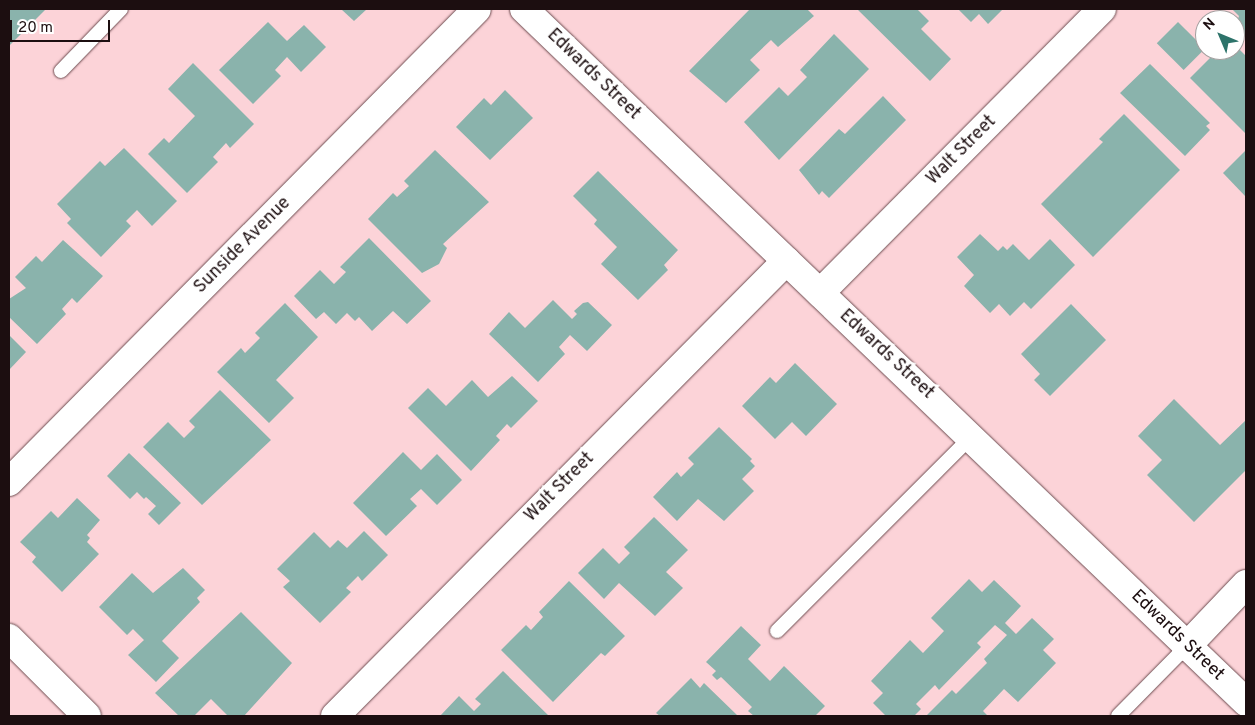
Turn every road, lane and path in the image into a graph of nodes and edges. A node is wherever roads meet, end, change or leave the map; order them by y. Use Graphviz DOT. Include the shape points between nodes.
graph roads {
  1 [pos="121,9"];
  2 [pos="476,9"];
  3 [pos="524,9"];
  4 [pos="1102,9"];
  5 [pos="61,71"];
  6 [pos="786,261"];
  7 [pos="820,293"];
  8 [pos="972,436"];
  9 [pos="9,482"];
  10 [pos="1246,584"];
  11 [pos="778,631"];
  12 [pos="9,638"];
  13 [pos="1186,646"];
  14 [pos="1246,702"];
  15 [pos="87,716"];
  16 [pos="335,716"];
  17 [pos="1118,716"];
  1 -- 5 [label="lane"];
  2 -- 9 [label="street, Sunside Avenue"];
  3 -- 6 [label="street, Edwards Street"];
  4 -- 7 [label="street, Walt Street"];
  6 -- 7 [label="street, Edwards Street"];
  6 -- 16 [label="street, Walt Street"];
  7 -- 8 [label="street, Edwards Street"];
  8 -- 11 [label="lane"];
  8 -- 13 [label="street, Edwards Street"];
  10 -- 13 [label="street"];
  12 -- 15 [label="street"];
  13 -- 14 [label="street, Edwards Street"];
  13 -- 17 [label="lane"];
}
